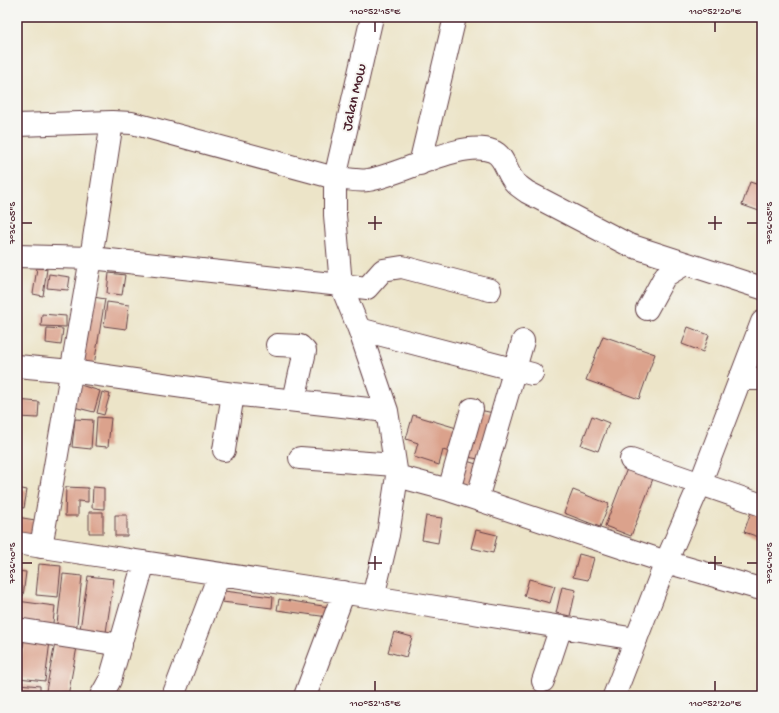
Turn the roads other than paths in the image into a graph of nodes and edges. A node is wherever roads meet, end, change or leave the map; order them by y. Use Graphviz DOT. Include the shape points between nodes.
graph roads {
  1 [pos="372,17"];
  2 [pos="455,17"];
  3 [pos="112,122"];
  4 [pos="17,125"];
  5 [pos="420,164"];
  6 [pos="335,178"];
  7 [pos="17,256"];
  8 [pos="91,258"];
  9 [pos="685,264"];
  10 [pos="341,285"];
  11 [pos="762,288"];
  12 [pos="490,290"];
  13 [pos="647,309"];
  14 [pos="762,322"];
  15 [pos="359,329"];
  16 [pos="523,341"];
  17 [pos="277,345"];
  18 [pos="17,366"];
  19 [pos="71,371"];
  20 [pos="524,372"];
  21 [pos="739,379"];
  22 [pos="762,379"];
  23 [pos="233,394"];
  24 [pos="294,400"];
  25 [pos="472,409"];
  26 [pos="386,411"];
  27 [pos="224,450"];
  28 [pos="300,458"];
  29 [pos="631,460"];
  30 [pos="396,470"];
  31 [pos="700,484"];
  32 [pos="449,490"];
  33 [pos="477,499"];
  34 [pos="762,505"];
  35 [pos="17,543"];
  36 [pos="41,547"];
  37 [pos="144,562"];
  38 [pos="666,562"];
  39 [pos="219,575"];
  40 [pos="762,588"];
  41 [pos="344,592"];
  42 [pos="373,597"];
  43 [pos="561,627"];
  44 [pos="17,629"];
  45 [pos="636,638"];
  46 [pos="121,645"];
  47 [pos="543,681"];
  48 [pos="100,696"];
  49 [pos="173,696"];
  50 [pos="305,696"];
  51 [pos="614,696"];
  1 -- 6 [label="street, Jalan Mow"];
  2 -- 5 [label="street"];
  3 -- 4 [label="street"];
  3 -- 6 [label="street" via="132,123 182,135"];
  3 -- 8 [label="street"];
  5 -- 6 [label="street" via="368,180"];
  5 -- 9 [label="street" via="452,152 478,148 493,151 505,164 513,180 527,192 629,245"];
  6 -- 10 [label="street, Jalan Mow" via="335,215"];
  7 -- 8 [label="street"];
  8 -- 10 [label="street"];
  8 -- 19 [label="street"];
  9 -- 11 [label="street"];
  9 -- 13 [label="street" via="665,276"];
  10 -- 12 [label="street" via="368,288 383,270 402,267"];
  10 -- 15 [label="street, Jalan Mow"];
  14 -- 21 [label="street"];
  15 -- 20 [label="street"];
  15 -- 26 [label="street, Jalan Mow"];
  16 -- 20 [label="street"];
  17 -- 24 [label="street" via="300,346 305,351"];
  18 -- 19 [label="street"];
  19 -- 23 [label="street"];
  19 -- 36 [label="street"];
  20 -- 33 [label="street"];
  21 -- 22 [label="street"];
  21 -- 31 [label="street"];
  23 -- 24 [label="street"];
  23 -- 27 [label="street"];
  24 -- 26 [label="street"];
  25 -- 32 [label="street"];
  26 -- 30 [label="street, Jalan Mow"];
  28 -- 30 [label="street"];
  29 -- 31 [label="street"];
  30 -- 32 [label="street"];
  30 -- 42 [label="street, Jalan Mow" via="388,535"];
  31 -- 34 [label="street"];
  31 -- 38 [label="street"];
  32 -- 33 [label="street"];
  33 -- 38 [label="street"];
  35 -- 36 [label="street"];
  36 -- 37 [label="street"];
  37 -- 39 [label="street"];
  37 -- 46 [label="street"];
  38 -- 40 [label="street"];
  38 -- 45 [label="street"];
  39 -- 41 [label="street"];
  39 -- 49 [label="street"];
  41 -- 42 [label="street"];
  41 -- 50 [label="street"];
  42 -- 43 [label="street"];
  43 -- 45 [label="street"];
  43 -- 47 [label="street"];
  44 -- 46 [label="street"];
  45 -- 51 [label="street"];
  46 -- 48 [label="street" via="110,680"];
}
